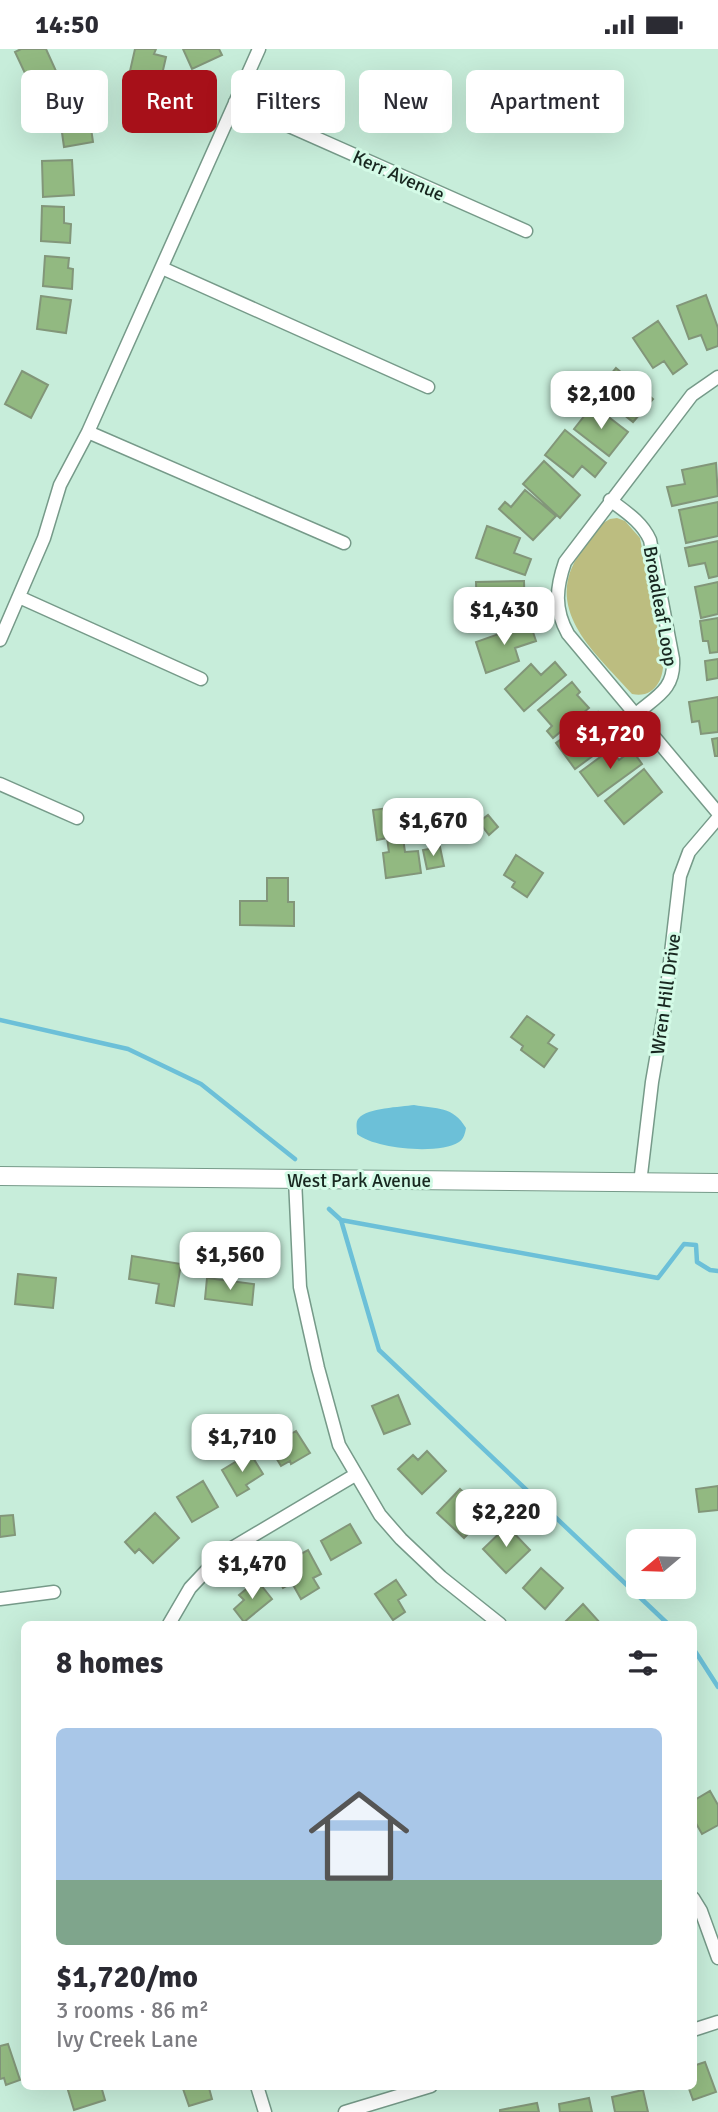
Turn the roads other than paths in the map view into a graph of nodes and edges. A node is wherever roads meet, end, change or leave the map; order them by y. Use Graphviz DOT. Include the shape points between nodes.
graph roads {
  1 [pos="259,49"];
  2 [pos="249,70"];
  3 [pos="231,111"];
  4 [pos="305,133"];
  5 [pos="526,231"];
  6 [pos="162,268"];
  7 [pos="718,377"];
  8 [pos="428,387"];
  9 [pos="88,432"];
  10 [pos="610,500"];
  11 [pos="344,543"];
  12 [pos="19,597"];
  13 [pos="0,640"];
  14 [pos="201,679"];
  15 [pos="636,714"];
  16 [pos="0,784"];
  17 [pos="718,815"];
  18 [pos="76,818"];
  19 [pos="0,1177"];
  20 [pos="295,1179"];
  21 [pos="640,1183"];
  22 [pos="718,1183"];
  23 [pos="355,1475"];
  24 [pos="54,1592"];
  25 [pos="0,1599"];
  26 [pos="171,1621"];
  27 [pos="496,1621"];
  28 [pos="697,1904"];
  29 [pos="718,1958"];
  30 [pos="718,2022"];
  31 [pos="697,2029"];
  32 [pos="258,2090"];
  33 [pos="418,2090"];
  34 [pos="265,2112"];
  35 [pos="345,2112"];
  1 -- 2 [label="street"];
  3 -- 6 [label="street"];
  4 -- 5 [label="street, Kerr Avenue"];
  6 -- 8 [label="street"];
  6 -- 9 [label="street"];
  7 -- 10 [label="street" via="692,394"];
  9 -- 11 [label="street"];
  9 -- 12 [label="street" via="60,485"];
  10 -- 15 [label="street, Broadleaf Loop" via="646,530 650,540 673,659 674,674 668,686"];
  10 -- 15 [label="street" via="565,562 557,600 568,634"];
  12 -- 13 [label="street"];
  12 -- 14 [label="street"];
  15 -- 17 [label="street"];
  16 -- 18 [label="street"];
  17 -- 21 [label="street, Wren Hill Drive" via="689,852 680,876"];
  19 -- 20 [label="main road, West Park Avenue"];
  20 -- 21 [label="main road, West Park Avenue"];
  20 -- 23 [label="street" via="300,1287 339,1445"];
  21 -- 22 [label="main road, West Park Avenue"];
  23 -- 26 [label="street" via="222,1554 190,1588"];
  23 -- 27 [label="street" via="380,1515 419,1559"];
  24 -- 25 [label="street"];
  28 -- 29 [label="street"];
  30 -- 31 [label="street"];
  32 -- 34 [label="street"];
  33 -- 35 [label="street"];
}
